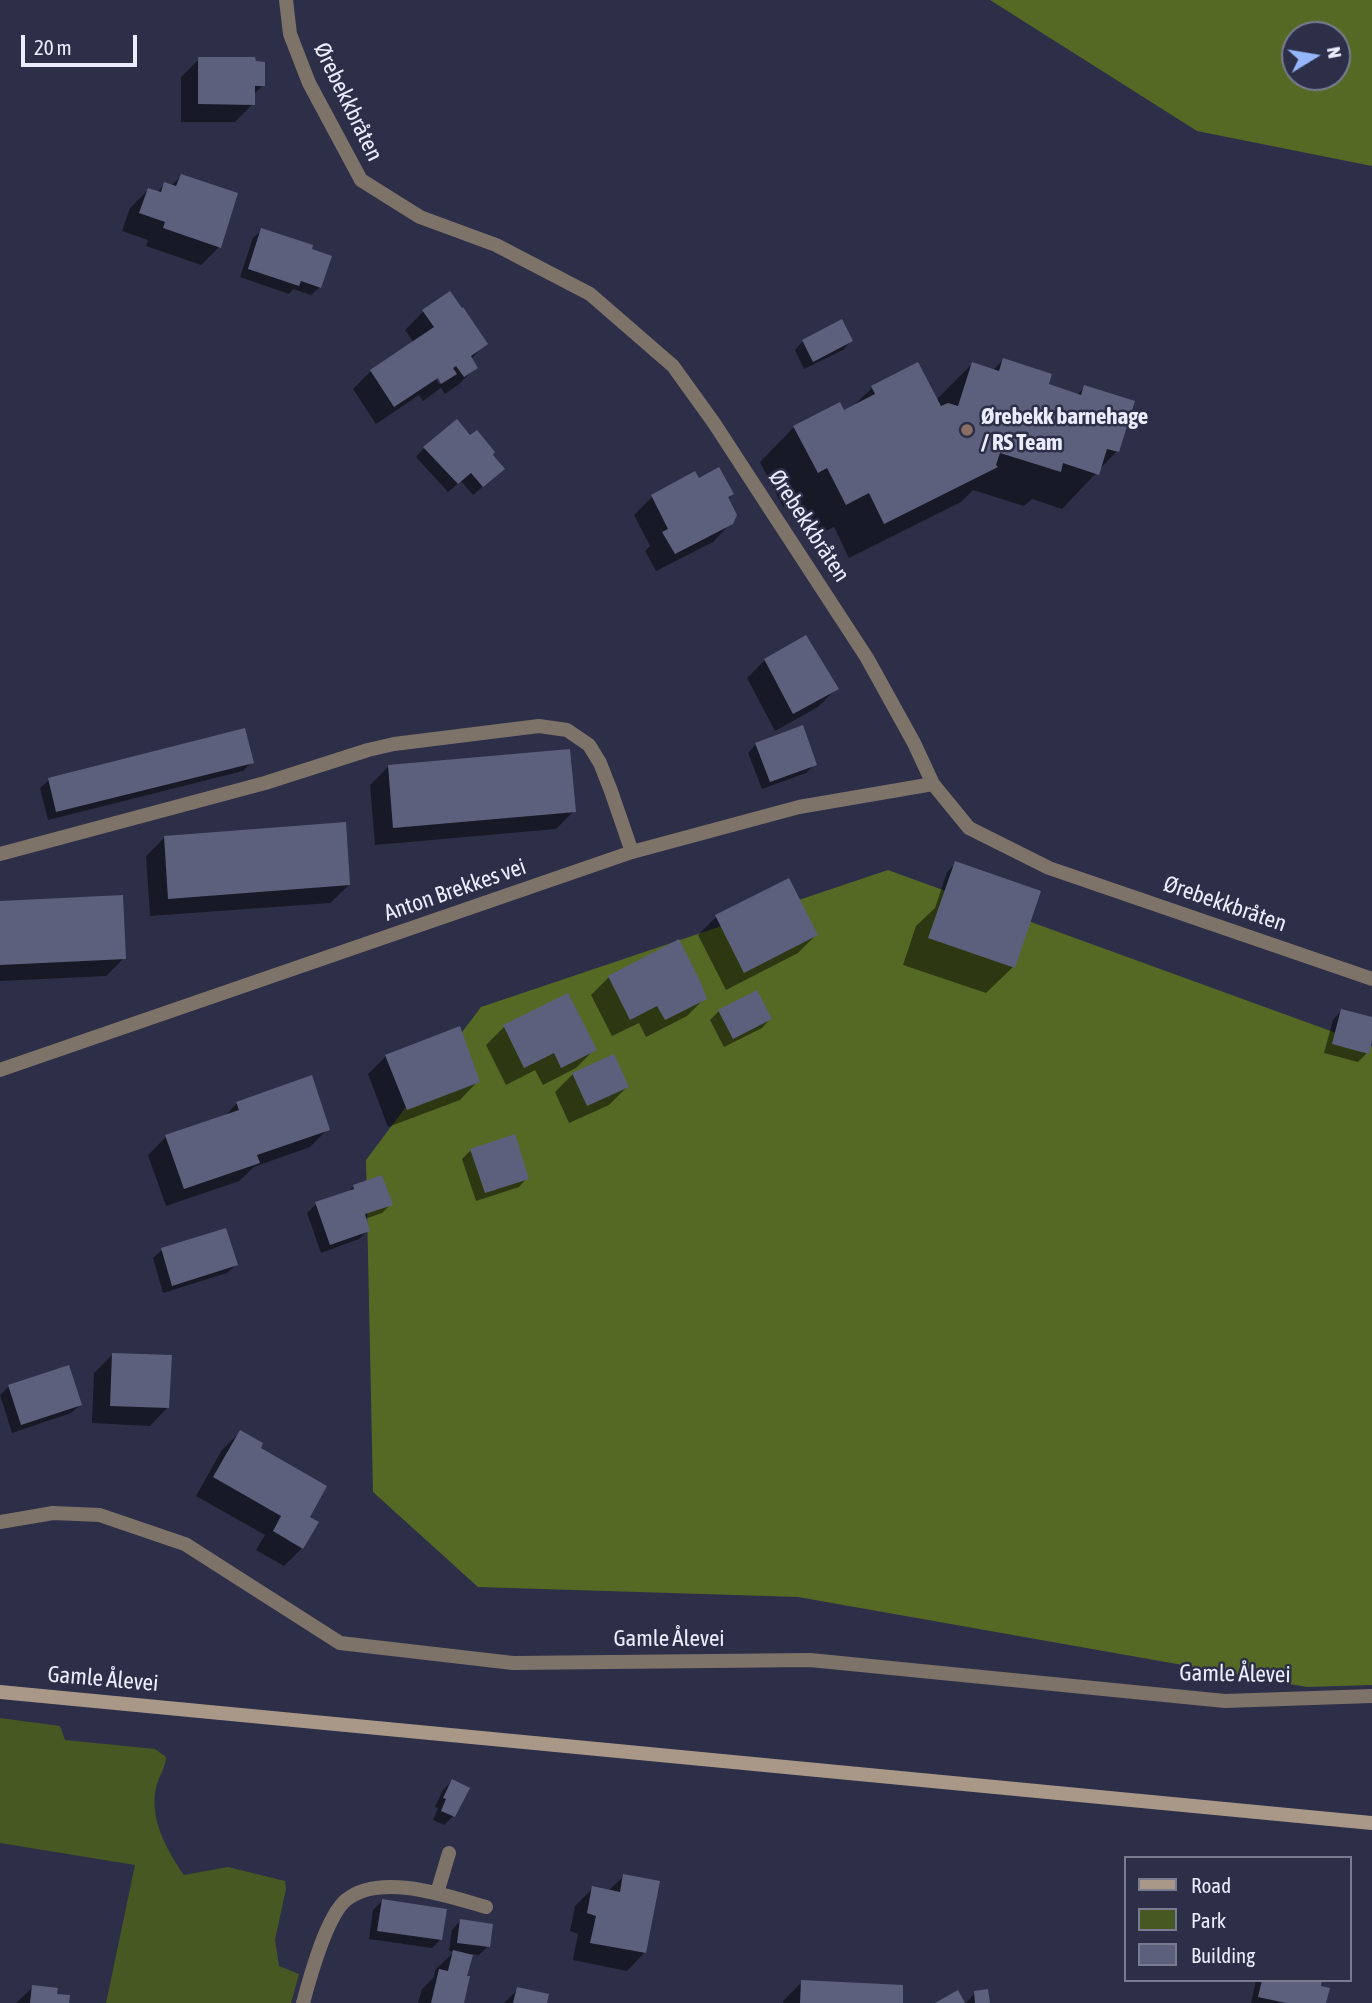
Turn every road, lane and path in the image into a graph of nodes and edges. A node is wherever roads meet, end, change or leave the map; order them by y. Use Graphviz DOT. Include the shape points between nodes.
graph roads {
  1 [pos="286,0"];
  2 [pos="933,784"];
  3 [pos="632,852"];
  4 [pos="0,854"];
  5 [pos="1372,979"];
  6 [pos="0,1070"];
  7 [pos="0,1522"];
  8 [pos="0,1692"];
  9 [pos="1372,1696"];
  10 [pos="1372,1823"];
  11 [pos="449,1853"];
  12 [pos="437,1893"];
  13 [pos="486,1907"];
  14 [pos="303,2003"];
  1 -- 2 [label="street, Ørebekkbråten" via="290,34 309,83 361,180 420,216 496,245 590,294 673,366 867,657"];
  2 -- 3 [label="street, Anton Brekkes vei" via="799,807"];
  2 -- 5 [label="street, Ørebekkbråten" via="969,828 1049,868"];
  3 -- 4 [label="street" via="589,745 567,730 539,726 368,750 265,783"];
  3 -- 6 [label="street, Anton Brekkes vei"];
  7 -- 9 [label="street, Gamle Ålevei" via="53,1513 100,1515 185,1544 340,1643 513,1663 810,1660 1225,1701"];
  8 -- 10 [label="main road, Gamle Ålevei"];
  11 -- 12 [label="street"];
  12 -- 13 [label="street"];
  12 -- 14 [label="street" via="383,1886 345,1901 329,1926"];
}
